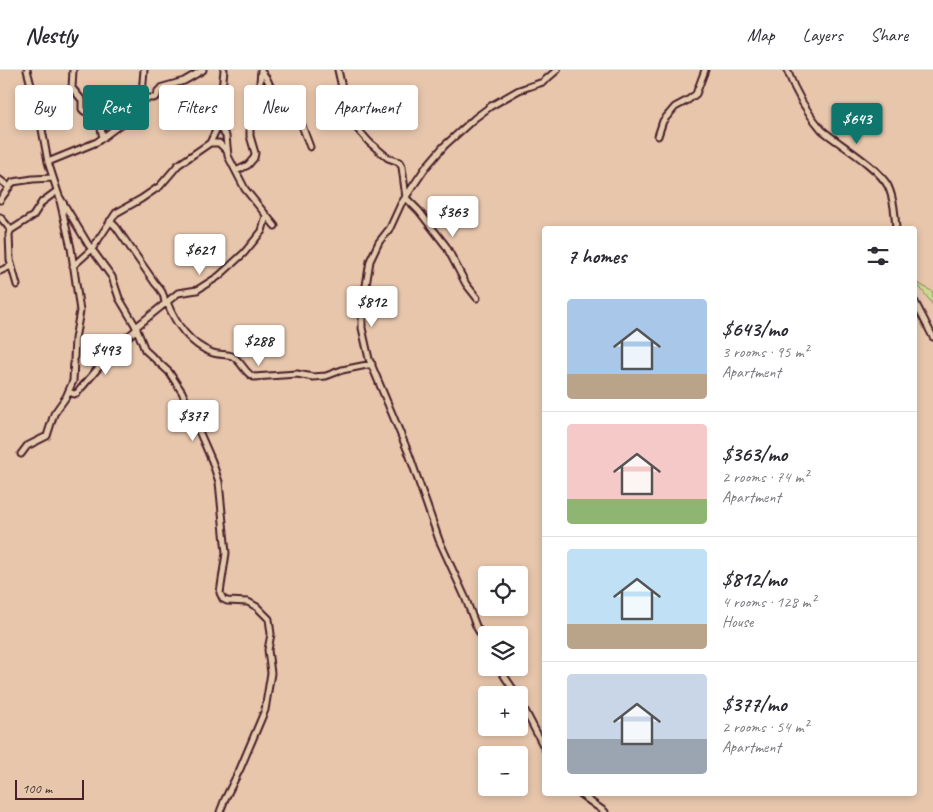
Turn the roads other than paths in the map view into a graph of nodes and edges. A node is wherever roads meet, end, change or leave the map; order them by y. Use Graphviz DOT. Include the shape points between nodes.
graph roads {
  1 [pos="27,70"];
  2 [pos="73,70"];
  3 [pos="144,70"];
  4 [pos="203,70"];
  5 [pos="224,70"];
  6 [pos="338,70"];
  7 [pos="557,70"];
  8 [pos="705,70"];
  9 [pos="787,70"];
  10 [pos="261,71"];
  11 [pos="142,85"];
  12 [pos="222,85"];
  13 [pos="149,98"];
  14 [pos="113,130"];
  15 [pos="216,130"];
  16 [pos="221,130"];
  17 [pos="658,136"];
  18 [pos="103,138"];
  19 [pos="210,143"];
  20 [pos="310,147"];
  21 [pos="227,151"];
  22 [pos="48,162"];
  23 [pos="236,171"];
  24 [pos="53,178"];
  25 [pos="0,180"];
  26 [pos="9,187"];
  27 [pos="58,194"];
  28 [pos="406,198"];
  29 [pos="0,200"];
  30 [pos="266,216"];
  31 [pos="0,218"];
  32 [pos="110,222"];
  33 [pos="274,226"];
  34 [pos="896,226"];
  35 [pos="11,230"];
  36 [pos="92,249"];
  37 [pos="11,266"];
  38 [pos="74,266"];
  39 [pos="0,272"];
  40 [pos="17,284"];
  41 [pos="477,298"];
  42 [pos="166,302"];
  43 [pos="917,306"];
  44 [pos="137,328"];
  45 [pos="933,337"];
  46 [pos="372,364"];
  47 [pos="69,392"];
  48 [pos="21,454"];
  49 [pos="478,630"];
  50 [pos="528,716"];
  51 [pos="542,743"];
  52 [pos="583,796"];
  53 [pos="220,812"];
  54 [pos="606,812"];
  1 -- 22 [label="street"];
  2 -- 18 [label="street" via="72,88 82,100 82,109 99,119"];
  3 -- 11 [label="street"];
  4 -- 13 [label="street" via="184,81 163,87 157,96"];
  5 -- 12 [label="street"];
  6 -- 28 [label="street" via="354,124 369,142 402,166"];
  7 -- 28 [label="street" via="544,82 519,90 474,118 426,167"];
  8 -- 17 [label="street" via="696,94 675,107 663,121"];
  9 -- 34 [label="street" via="802,101 822,130 884,182 891,196"];
  10 -- 20 [label="street" via="277,101 298,115"];
  10 -- 23 [label="street" via="250,127 254,158"];
  14 -- 18 [label="street"];
  15 -- 19 [label="street"];
  16 -- 21 [label="street" via="226,136"];
  18 -- 22 [label="street"];
  19 -- 21 [label="street" via="219,143"];
  19 -- 32 [label="street" via="178,165 160,186 116,213"];
  21 -- 23 [label="street"];
  22 -- 24 [label="street"];
  23 -- 30 [label="street" via="249,196"];
  24 -- 26 [label="street" via="20,180"];
  24 -- 27 [label="street"];
  25 -- 26 [label="street"];
  26 -- 29 [label="street"];
  27 -- 35 [label="street" via="42,202 32,216"];
  27 -- 36 [label="street"];
  27 -- 38 [label="street"];
  28 -- 41 [label="street" via="446,246"];
  28 -- 46 [label="street" via="370,261 362,328"];
  30 -- 33 [label="street"];
  30 -- 42 [label="street" via="262,231 219,276 197,290 178,293"];
  31 -- 35 [label="street"];
  32 -- 36 [label="street"];
  32 -- 42 [label="street" via="160,288"];
  35 -- 37 [label="street"];
  36 -- 38 [label="street"];
  36 -- 44 [label="street" via="112,277"];
  37 -- 39 [label="street"];
  37 -- 40 [label="street"];
  38 -- 47 [label="street" via="80,311 75,339 75,371"];
  42 -- 44 [label="street"];
  42 -- 46 [label="street" via="188,336 212,352 232,356 251,376 297,374 319,377"];
  43 -- 45 [label="street"];
  44 -- 47 [label="street" via="77,393"];
  44 -- 53 [label="street" via="145,350 169,372 182,392 219,482 226,552 220,593 227,601 257,606 266,614 270,624 271,678 265,710"];
  46 -- 49 [label="street" via="439,540"];
  47 -- 48 [label="street" via="54,414 47,436 28,446"];
  50 -- 51 [label="street"];
  52 -- 54 [label="street"];
}
